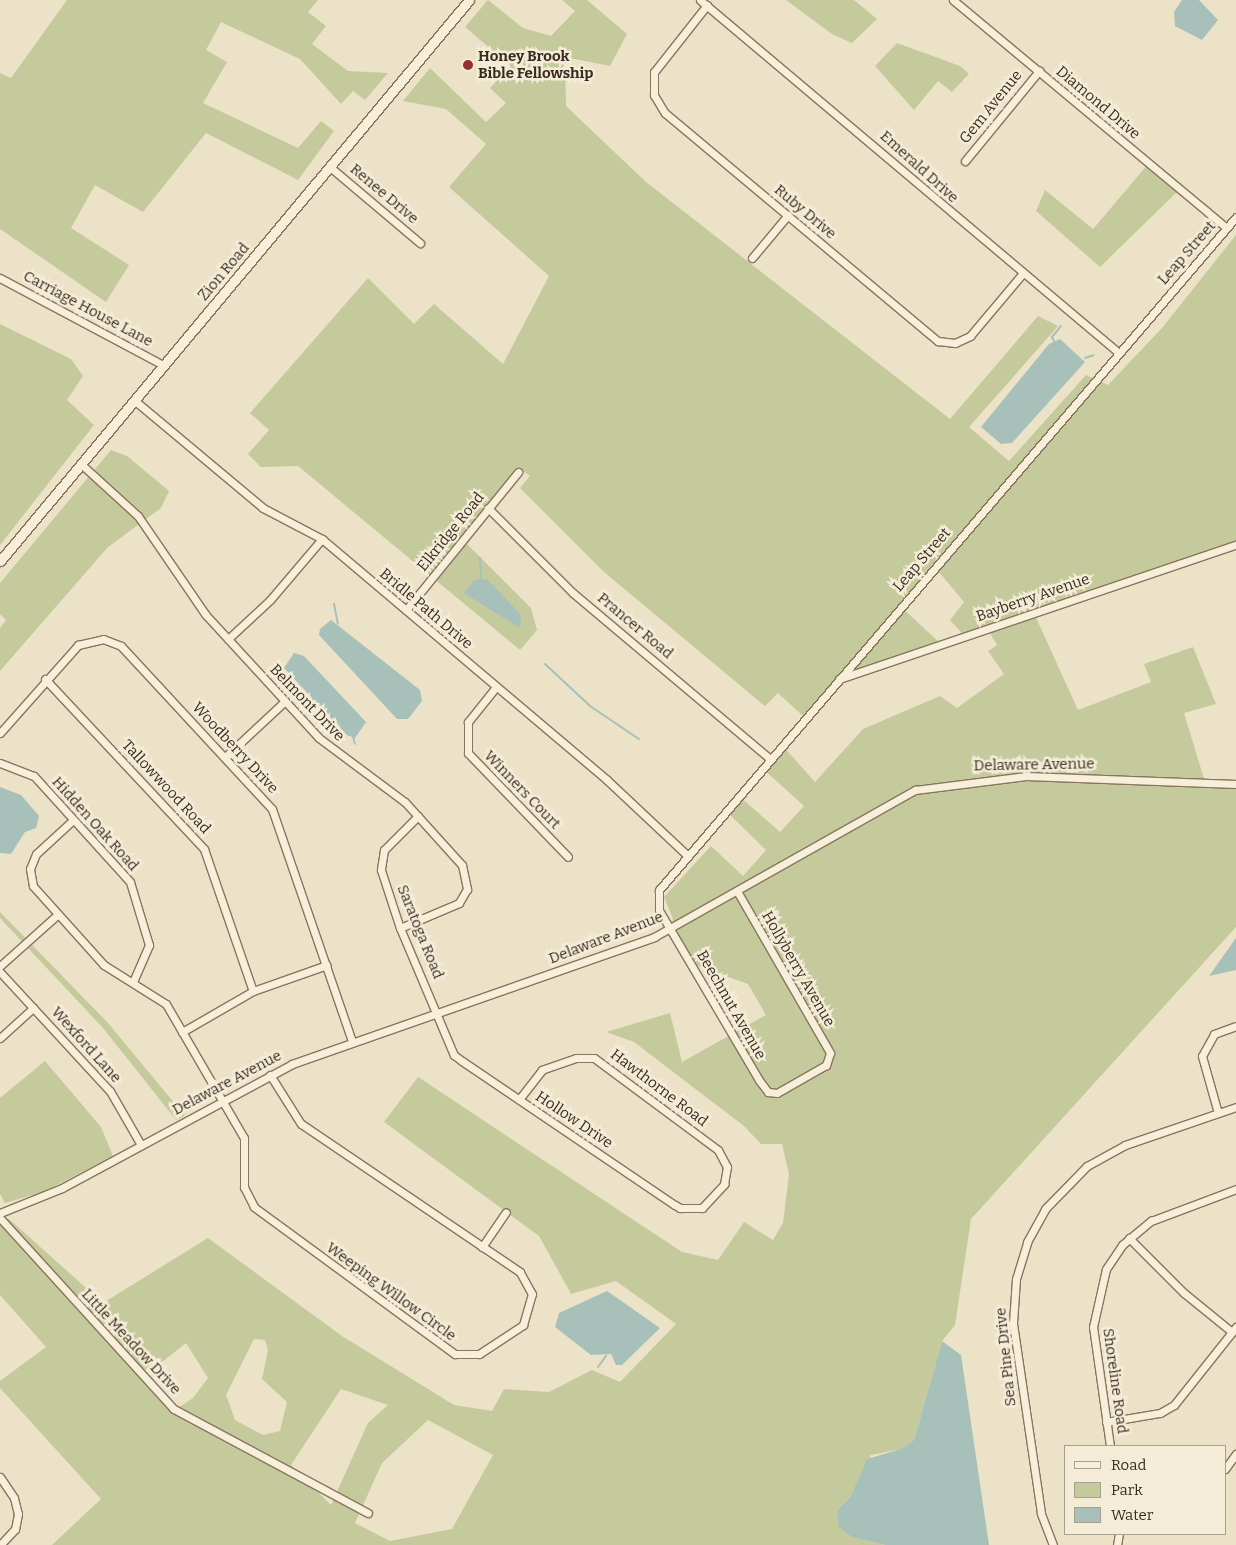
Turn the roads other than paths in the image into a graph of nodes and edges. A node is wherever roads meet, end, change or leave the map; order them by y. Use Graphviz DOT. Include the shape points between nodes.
graph roads {
  1 [pos="469,0"];
  2 [pos="700,0"];
  3 [pos="953,0"];
  4 [pos="707,5"];
  5 [pos="1038,72"];
  6 [pos="965,161"];
  7 [pos="330,166"];
  8 [pos="788,215"];
  9 [pos="1236,217"];
  10 [pos="1227,228"];
  11 [pos="420,243"];
  12 [pos="752,258"];
  13 [pos="1023,274"];
  14 [pos="0,278"];
  15 [pos="1119,354"];
  16 [pos="163,365"];
  17 [pos="134,400"];
  18 [pos="80,464"];
  19 [pos="518,472"];
  20 [pos="488,508"];
  21 [pos="322,539"];
  22 [pos="1236,545"];
  23 [pos="0,560"];
  24 [pos="406,610"];
  25 [pos="228,639"];
  26 [pos="45,679"];
  27 [pos="839,679"];
  28 [pos="496,687"];
  29 [pos="285,701"];
  30 [pos="0,733"];
  31 [pos="225,757"];
  32 [pos="770,759"];
  33 [pos="0,763"];
  34 [pos="1236,784"];
  35 [pos="418,816"];
  36 [pos="73,820"];
  37 [pos="688,856"];
  38 [pos="568,857"];
  39 [pos="736,891"];
  40 [pos="57,914"];
  41 [pos="400,928"];
  42 [pos="671,928"];
  43 [pos="0,966"];
  44 [pos="327,966"];
  45 [pos="0,972"];
  46 [pos="133,982"];
  47 [pos="253,991"];
  48 [pos="33,1008"];
  49 [pos="437,1012"];
  50 [pos="1236,1026"];
  51 [pos="182,1032"];
  52 [pos="0,1038"];
  53 [pos="352,1041"];
  54 [pos="270,1075"];
  55 [pos="772,1093"];
  56 [pos="519,1099"];
  57 [pos="222,1101"];
  58 [pos="1236,1107"];
  59 [pos="1218,1113"];
  60 [pos="141,1145"];
  61 [pos="1236,1189"];
  62 [pos="718,1193"];
  63 [pos="506,1212"];
  64 [pos="0,1213"];
  65 [pos="0,1218"];
  66 [pos="1129,1238"];
  67 [pos="482,1247"];
  68 [pos="1234,1329"];
  69 [pos="1106,1422"];
  70 [pos="1110,1445"];
  71 [pos="1236,1454"];
  72 [pos="1226,1468"];
  73 [pos="0,1477"];
  74 [pos="368,1514"];
  75 [pos="0,1545"];
  76 [pos="1053,1545"];
  1 -- 7 [label="street, Zion Road"];
  2 -- 4 [label="street, Emerald Drive"];
  3 -- 5 [label="street, Diamond Drive"];
  4 -- 8 [label="street, Ruby Drive" via="656,68 652,83 656,100"];
  4 -- 13 [label="street, Emerald Drive"];
  5 -- 6 [label="street, Gem Avenue"];
  5 -- 10 [label="street, Diamond Drive"];
  7 -- 11 [label="street, Renee Drive"];
  7 -- 16 [label="street, Zion Road"];
  8 -- 12 [label="street"];
  8 -- 13 [label="street, Ruby Drive" via="942,342 962,341 970,336"];
  9 -- 10 [label="street, Leap Street"];
  10 -- 15 [label="street, Leap Street"];
  13 -- 15 [label="street, Emerald Drive"];
  14 -- 16 [label="street, Carriage House Lane"];
  15 -- 27 [label="street, Leap Street"];
  16 -- 17 [label="street, Zion Road"];
  17 -- 18 [label="street, Zion Road"];
  17 -- 21 [label="street, Bridle Path Drive" via="263,508"];
  18 -- 23 [label="street, Zion Road"];
  18 -- 25 [label="street, Belmont Drive" via="145,524 194,600"];
  19 -- 20 [label="street, Elkridge Road"];
  20 -- 24 [label="street, Elkridge Road"];
  20 -- 32 [label="street, Prancer Road" via="574,593"];
  21 -- 24 [label="street, Bridle Path Drive"];
  21 -- 25 [label="street" via="270,600"];
  22 -- 27 [label="street, Bayberry Avenue"];
  24 -- 28 [label="street, Bridle Path Drive"];
  25 -- 29 [label="street, Belmont Drive"];
  26 -- 30 [label="street, Woodberry Drive"];
  26 -- 31 [label="street, Woodberry Drive" via="81,643 113,641"];
  26 -- 47 [label="street, Tallowwood Road" via="204,849"];
  27 -- 32 [label="street, Leap Street"];
  28 -- 37 [label="street, Bridle Path Drive"];
  28 -- 38 [label="street, Winners Court" via="468,722 468,753"];
  29 -- 31 [label="street"];
  29 -- 35 [label="street, Belmont Drive" via="337,754 400,797"];
  31 -- 44 [label="street, Woodberry Drive" via="272,809"];
  32 -- 37 [label="street, Leap Street"];
  33 -- 36 [label="street, Hidden Oak Road" via="32,775"];
  34 -- 39 [label="street, Delaware Avenue" via="1026,776 929,786 894,800"];
  35 -- 41 [label="street, Saratoga Road" via="389,844 381,861"];
  35 -- 41 [label="street, Belmont Drive" via="462,865 467,889 452,909"];
  36 -- 40 [label="street, Weeping Willow Circle" via="36,854 30,869 34,889"];
  36 -- 46 [label="street, Hidden Oak Road" via="130,882 149,945"];
  37 -- 42 [label="street, Leap Street" via="657,893 658,906"];
  39 -- 42 [label="street, Delaware Avenue"];
  39 -- 55 [label="street, Hollyberry Avenue" via="826,1044 828,1063 789,1088"];
  40 -- 43 [label="street"];
  40 -- 46 [label="street, Weeping Willow Circle" via="106,967"];
  41 -- 49 [label="street, Saratoga Road"];
  42 -- 49 [label="street, Delaware Avenue"];
  42 -- 55 [label="street, Beechnut Avenue" via="759,1080"];
  44 -- 47 [label="street"];
  44 -- 53 [label="street, Woodberry Drive"];
  45 -- 48 [label="street, Wexford Lane"];
  46 -- 51 [label="street, Weeping Willow Circle" via="163,1001"];
  47 -- 51 [label="street"];
  48 -- 52 [label="street"];
  48 -- 60 [label="street, Wexford Lane" via="110,1091"];
  49 -- 53 [label="street, Delaware Avenue"];
  49 -- 56 [label="street, Hollow Drive" via="454,1055"];
  50 -- 59 [label="street" via="1214,1034 1202,1056"];
  51 -- 57 [label="street, Weeping Willow Circle"];
  53 -- 54 [label="street, Delaware Avenue"];
  54 -- 57 [label="street, Delaware Avenue"];
  54 -- 67 [label="street, Weeping Willow Circle" via="299,1122"];
  56 -- 62 [label="street, Hollow Drive" via="680,1208 702,1208"];
  56 -- 62 [label="street, Hawthorne Road" via="542,1070 579,1058 600,1061 720,1152 727,1175"];
  57 -- 60 [label="street, Delaware Avenue"];
  57 -- 67 [label="street, Weeping Willow Circle" via="246,1142 244,1187 254,1207 458,1355 475,1355 491,1347 523,1325 532,1308 526,1279"];
  58 -- 59 [label="street, Sea Pine Drive"];
  59 -- 76 [label="street, Sea Pine Drive" via="1125,1145 1087,1166 1045,1209 1027,1242 1016,1279 1014,1323 1041,1513"];
  60 -- 64 [label="street, Delaware Avenue" via="58,1190"];
  61 -- 66 [label="street, Shoreline Road" via="1161,1216"];
  63 -- 67 [label="street"];
  65 -- 74 [label="street, Little Meadow Drive" via="174,1409"];
  66 -- 68 [label="street" via="1184,1293"];
  66 -- 69 [label="street, Shoreline Road" via="1106,1269 1093,1312"];
  68 -- 69 [label="street" via="1174,1405 1160,1413"];
  69 -- 70 [label="street, Shoreline Road"];
  71 -- 72 [label="street"];
  73 -- 75 [label="street" via="14,1498 18,1514 15,1529"];
}
